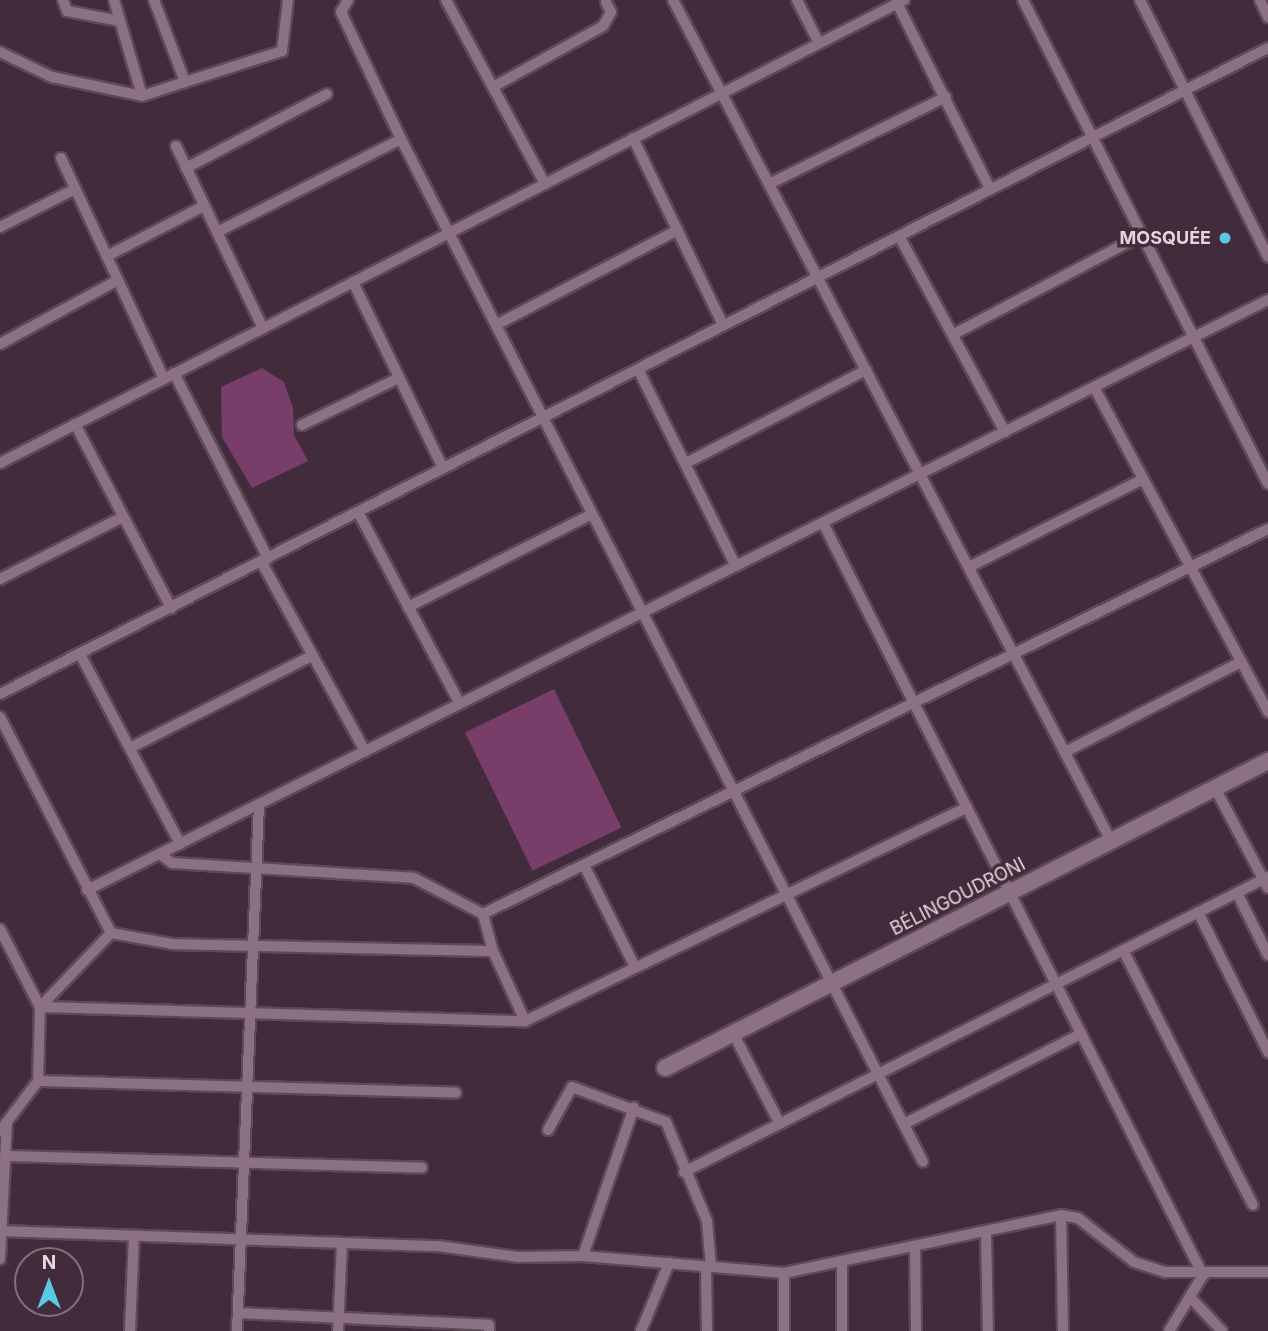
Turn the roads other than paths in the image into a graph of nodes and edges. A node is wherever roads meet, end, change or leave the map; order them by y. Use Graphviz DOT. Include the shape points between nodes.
graph roads {
  1 [pos="62,0"];
  2 [pos="114,0"];
  3 [pos="154,0"];
  4 [pos="288,0"];
  5 [pos="348,0"];
  6 [pos="446,0"];
  7 [pos="673,0"];
  8 [pos="797,0"];
  9 [pos="1023,0"];
  10 [pos="1140,0"];
  11 [pos="1259,0"];
  12 [pos="607,1"];
  13 [pos="900,2"];
  14 [pos="1268,17"];
  15 [pos="120,21"];
  16 [pos="819,43"];
  17 [pos="1268,48"];
  18 [pos="0,52"];
  19 [pos="185,82"];
  20 [pos="493,87"];
  21 [pos="1185,90"];
  22 [pos="722,93"];
  23 [pos="327,94"];
  24 [pos="142,96"];
  25 [pos="946,97"];
  26 [pos="1092,137"];
  27 [pos="633,138"];
  28 [pos="401,139"];
  29 [pos="176,146"];
  30 [pos="61,158"];
  31 [pos="186,168"];
  32 [pos="545,184"];
  33 [pos="769,184"];
  34 [pos="75,189"];
  35 [pos="990,189"];
  36 [pos="204,206"];
  37 [pos="0,227"];
  38 [pos="678,230"];
  39 [pos="217,232"];
  40 [pos="449,233"];
  41 [pos="1142,235"];
  42 [pos="899,236"];
  43 [pos="107,256"];
  44 [pos="1268,257"];
  45 [pos="818,277"];
  46 [pos="118,280"];
  47 [pos="353,282"];
  48 [pos="1268,300"];
  49 [pos="496,325"];
  50 [pos="723,325"];
  51 [pos="263,328"];
  52 [pos="954,334"];
  53 [pos="1194,337"];
  54 [pos="0,344"];
  55 [pos="638,369"];
  56 [pos="866,370"];
  57 [pos="169,376"];
  58 [pos="399,378"];
  59 [pos="1094,387"];
  60 [pos="543,417"];
  61 [pos="75,424"];
  62 [pos="302,425"];
  63 [pos="1005,432"];
  64 [pos="0,463"];
  65 [pos="686,463"];
  66 [pos="443,468"];
  67 [pos="920,474"];
  68 [pos="1143,480"];
  69 [pos="1268,484"];
  70 [pos="358,512"];
  71 [pos="592,514"];
  72 [pos="123,517"];
  73 [pos="822,523"];
  74 [pos="1268,529"];
  75 [pos="265,559"];
  76 [pos="736,566"];
  77 [pos="969,567"];
  78 [pos="1191,567"];
  79 [pos="0,579"];
  80 [pos="408,607"];
  81 [pos="170,608"];
  82 [pos="643,613"];
  83 [pos="80,654"];
  84 [pos="1014,654"];
  85 [pos="313,655"];
  86 [pos="1241,662"];
  87 [pos="0,694"];
  88 [pos="914,703"];
  89 [pos="460,704"];
  90 [pos="1268,712"];
  91 [pos="0,717"];
  92 [pos="130,748"];
  93 [pos="365,751"];
  94 [pos="1065,752"];
  95 [pos="1268,761"];
  96 [pos="1215,788"];
  97 [pos="734,791"];
  98 [pos="259,804"];
  99 [pos="967,807"];
  100 [pos="1111,841"];
  101 [pos="180,844"];
  102 [pos="160,853"];
  103 [pos="584,864"];
  104 [pos="256,868"];
  105 [pos="1266,882"];
  106 [pos="87,890"];
  107 [pos="1010,892"];
  108 [pos="1237,893"];
  109 [pos="787,895"];
  110 [pos="1198,912"];
  111 [pos="483,914"];
  112 [pos="0,929"];
  113 [pos="111,933"];
  114 [pos="253,946"];
  115 [pos="1123,950"];
  116 [pos="493,951"];
  117 [pos="1268,955"];
  118 [pos="635,967"];
  119 [pos="832,983"];
  120 [pos="1056,984"];
  121 [pos="40,1007"];
  122 [pos="250,1013"];
  123 [pos="525,1021"];
  124 [pos="733,1033"];
  125 [pos="1082,1034"];
  126 [pos="1268,1052"];
  127 [pos="665,1068"];
  128 [pos="878,1074"];
  129 [pos="38,1081"];
  130 [pos="247,1086"];
  131 [pos="456,1093"];
  132 [pos="634,1107"];
  133 [pos="780,1124"];
  134 [pos="904,1124"];
  135 [pos="4,1127"];
  136 [pos="548,1129"];
  137 [pos="5,1156"];
  138 [pos="923,1162"];
  139 [pos="244,1166"];
  140 [pos="422,1168"];
  141 [pos="684,1172"];
  142 [pos="1253,1205"];
  143 [pos="1060,1215"];
  144 [pos="1,1231"];
  145 [pos="986,1231"];
  146 [pos="134,1236"];
  147 [pos="241,1239"];
  148 [pos="342,1243"];
  149 [pos="915,1246"];
  150 [pos="583,1256"];
  151 [pos="0,1259"];
  152 [pos="842,1261"];
  153 [pos="669,1263"];
  154 [pos="709,1267"];
  155 [pos="1268,1272"];
  156 [pos="784,1273"];
  157 [pos="1203,1275"];
  158 [pos="1189,1297"];
  159 [pos="238,1313"];
  160 [pos="339,1318"];
  161 [pos="130,1331"];
  162 [pos="237,1331"];
  163 [pos="338,1331"];
  164 [pos="489,1331"];
  165 [pos="641,1331"];
  166 [pos="707,1331"];
  167 [pos="784,1331"];
  168 [pos="842,1331"];
  169 [pos="916,1331"];
  170 [pos="988,1331"];
  171 [pos="1063,1331"];
  172 [pos="1170,1331"];
  173 [pos="1222,1331"];
  1 -- 15 [label="street" via="67,11"];
  2 -- 15 [label="street"];
  3 -- 19 [label="street"];
  4 -- 19 [label="street" via="282,51"];
  5 -- 28 [label="street" via="341,12"];
  6 -- 20 [label="street"];
  7 -- 22 [label="street"];
  8 -- 16 [label="street"];
  9 -- 26 [label="street"];
  10 -- 21 [label="street"];
  11 -- 14 [label="street"];
  12 -- 20 [label="street" via="611,12 603,26"];
  13 -- 16 [label="street"];
  13 -- 25 [label="street"];
  15 -- 24 [label="street"];
  16 -- 22 [label="street"];
  17 -- 21 [label="street"];
  18 -- 24 [label="street" via="52,77"];
  19 -- 24 [label="street"];
  20 -- 32 [label="street"];
  21 -- 26 [label="street"];
  21 -- 44 [label="street"];
  22 -- 27 [label="street"];
  22 -- 33 [label="street"];
  23 -- 31 [label="street"];
  25 -- 33 [label="street"];
  25 -- 35 [label="street"];
  26 -- 35 [label="street"];
  26 -- 41 [label="street"];
  27 -- 32 [label="street"];
  27 -- 38 [label="street"];
  28 -- 39 [label="street"];
  28 -- 40 [label="street"];
  29 -- 31 [label="street"];
  30 -- 34 [label="street"];
  31 -- 36 [label="street"];
  32 -- 40 [label="street"];
  33 -- 45 [label="street"];
  34 -- 37 [label="street"];
  34 -- 43 [label="street"];
  35 -- 42 [label="street"];
  36 -- 39 [label="street"];
  36 -- 43 [label="street"];
  38 -- 49 [label="street"];
  38 -- 50 [label="street"];
  39 -- 51 [label="street"];
  40 -- 47 [label="street"];
  40 -- 49 [label="street"];
  41 -- 52 [label="street"];
  41 -- 53 [label="street"];
  42 -- 45 [label="street"];
  42 -- 52 [label="street"];
  43 -- 46 [label="street"];
  45 -- 50 [label="street"];
  45 -- 56 [label="street"];
  46 -- 54 [label="street"];
  46 -- 57 [label="street"];
  47 -- 51 [label="street"];
  47 -- 58 [label="street"];
  48 -- 53 [label="street"];
  49 -- 60 [label="street"];
  50 -- 55 [label="street"];
  51 -- 57 [label="street"];
  52 -- 63 [label="street"];
  53 -- 59 [label="street"];
  53 -- 69 [label="street"];
  55 -- 60 [label="street"];
  55 -- 65 [label="street"];
  56 -- 65 [label="street"];
  56 -- 67 [label="street"];
  57 -- 61 [label="street"];
  57 -- 75 [label="street"];
  58 -- 62 [label="street"];
  58 -- 66 [label="street"];
  59 -- 63 [label="street"];
  59 -- 68 [label="street"];
  60 -- 66 [label="street"];
  60 -- 71 [label="street"];
  61 -- 64 [label="street"];
  61 -- 72 [label="street"];
  63 -- 67 [label="street"];
  65 -- 76 [label="street"];
  66 -- 70 [label="street"];
  67 -- 73 [label="street"];
  67 -- 77 [label="street"];
  68 -- 77 [label="street"];
  68 -- 78 [label="street"];
  70 -- 75 [label="street"];
  70 -- 80 [label="street"];
  71 -- 80 [label="street"];
  71 -- 82 [label="street"];
  72 -- 79 [label="street"];
  72 -- 81 [label="street"];
  73 -- 76 [label="street"];
  73 -- 88 [label="street"];
  74 -- 78 [label="street"];
  75 -- 81 [label="street"];
  75 -- 85 [label="street"];
  76 -- 82 [label="street"];
  77 -- 84 [label="street"];
  78 -- 84 [label="street"];
  78 -- 86 [label="street"];
  80 -- 89 [label="street"];
  81 -- 83 [label="street"];
  82 -- 89 [label="street"];
  82 -- 97 [label="street"];
  83 -- 87 [label="street"];
  83 -- 92 [label="street"];
  84 -- 88 [label="street"];
  84 -- 94 [label="street"];
  85 -- 92 [label="street"];
  85 -- 93 [label="street"];
  86 -- 90 [label="street"];
  86 -- 94 [label="street"];
  88 -- 97 [label="street"];
  88 -- 99 [label="street"];
  89 -- 93 [label="street"];
  91 -- 106 [label="street"];
  92 -- 101 [label="street"];
  93 -- 98 [label="street"];
  94 -- 100 [label="street"];
  95 -- 96 [label="street, BÉLINGOUDRONI"];
  96 -- 100 [label="street, BÉLINGOUDRONI"];
  96 -- 105 [label="street"];
  97 -- 103 [label="street"];
  97 -- 109 [label="street"];
  98 -- 101 [label="street"];
  98 -- 104 [label="street"];
  99 -- 107 [label="street"];
  99 -- 109 [label="street"];
  100 -- 107 [label="street, BÉLINGOUDRONI"];
  101 -- 102 [label="street"];
  102 -- 104 [label="street" via="172,863"];
  102 -- 106 [label="street"];
  103 -- 111 [label="street"];
  103 -- 118 [label="street"];
  104 -- 111 [label="street" via="414,878"];
  104 -- 114 [label="street"];
  105 -- 108 [label="street"];
  106 -- 113 [label="street"];
  107 -- 119 [label="street, BÉLINGOUDRONI"];
  107 -- 120 [label="street"];
  108 -- 110 [label="street"];
  108 -- 117 [label="street"];
  109 -- 118 [label="street"];
  109 -- 119 [label="street"];
  110 -- 115 [label="street"];
  110 -- 126 [label="street"];
  111 -- 116 [label="street"];
  112 -- 121 [label="street"];
  113 -- 114 [label="street" via="173,944"];
  113 -- 121 [label="street"];
  114 -- 116 [label="street"];
  114 -- 122 [label="street"];
  115 -- 120 [label="street"];
  115 -- 142 [label="street"];
  116 -- 123 [label="street"];
  118 -- 123 [label="street"];
  119 -- 124 [label="street, BÉLINGOUDRONI"];
  119 -- 128 [label="street"];
  120 -- 125 [label="street"];
  120 -- 128 [label="street"];
  121 -- 122 [label="street"];
  121 -- 129 [label="street"];
  122 -- 123 [label="street"];
  122 -- 130 [label="street"];
  124 -- 127 [label="street, BÉLINGOUDRONI"];
  124 -- 133 [label="street"];
  125 -- 134 [label="street"];
  125 -- 157 [label="street"];
  128 -- 133 [label="street"];
  128 -- 134 [label="street"];
  129 -- 130 [label="street"];
  129 -- 135 [label="street"];
  130 -- 131 [label="street"];
  130 -- 139 [label="street"];
  132 -- 136 [label="street" via="572,1087"];
  132 -- 141 [label="street" via="666,1122"];
  132 -- 150 [label="street"];
  133 -- 141 [label="street"];
  134 -- 138 [label="street"];
  135 -- 137 [label="street"];
  137 -- 139 [label="street"];
  137 -- 144 [label="street"];
  139 -- 140 [label="street"];
  139 -- 147 [label="street"];
  141 -- 154 [label="street" via="707,1221"];
  143 -- 145 [label="street"];
  143 -- 157 [label="street" via="1079,1218 1134,1262"];
  143 -- 171 [label="street"];
  144 -- 146 [label="street"];
  144 -- 151 [label="street"];
  145 -- 149 [label="street"];
  145 -- 170 [label="street"];
  146 -- 147 [label="street"];
  146 -- 161 [label="street"];
  147 -- 148 [label="street"];
  147 -- 159 [label="street"];
  148 -- 150 [label="street" via="518,1257"];
  148 -- 160 [label="street"];
  149 -- 152 [label="street"];
  149 -- 169 [label="street"];
  150 -- 153 [label="street"];
  152 -- 156 [label="street"];
  152 -- 168 [label="street"];
  153 -- 154 [label="street"];
  153 -- 165 [label="street"];
  154 -- 156 [label="street"];
  154 -- 166 [label="street"];
  155 -- 157 [label="street"];
  156 -- 167 [label="street"];
  157 -- 158 [label="street"];
  158 -- 172 [label="street"];
  158 -- 173 [label="street"];
  159 -- 160 [label="street"];
  159 -- 162 [label="street"];
  160 -- 163 [label="street"];
  160 -- 164 [label="street" via="489,1325"];
}
